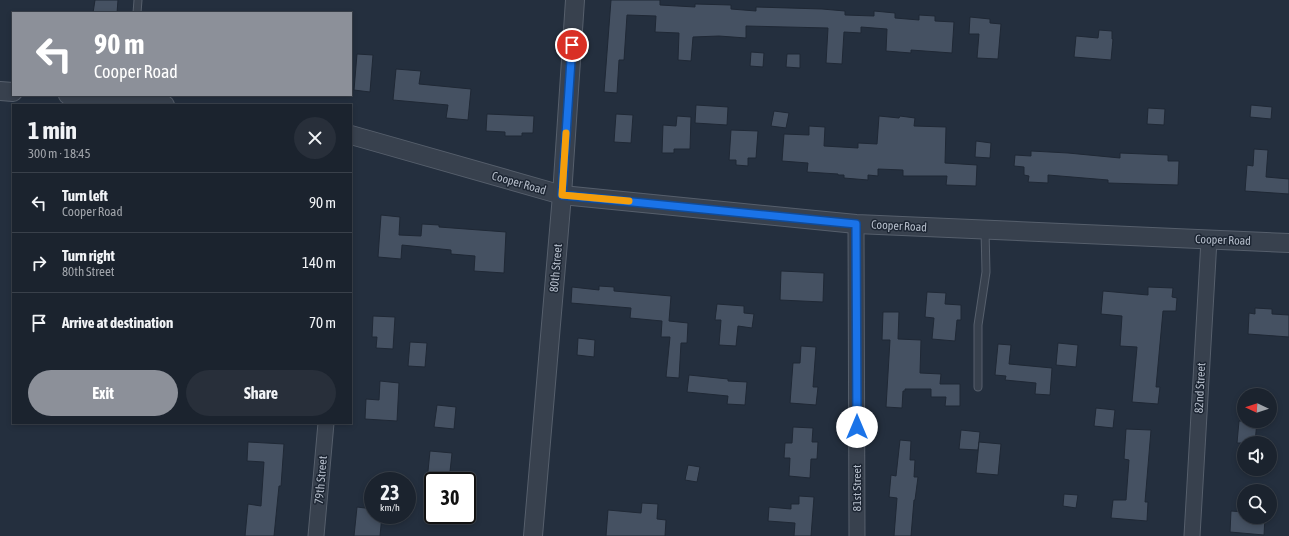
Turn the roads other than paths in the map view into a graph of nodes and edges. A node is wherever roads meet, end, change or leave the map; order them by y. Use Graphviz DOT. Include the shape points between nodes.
graph roads {
  1 [pos="138,0"];
  2 [pos="575,0"];
  3 [pos="137,12"];
  4 [pos="0,91"];
  5 [pos="12,92"];
  6 [pos="86,96"];
  7 [pos="103,97"];
  8 [pos="157,104"];
  9 [pos="352,135"];
  10 [pos="562,195"];
  11 [pos="856,224"];
  12 [pos="985,230"];
  13 [pos="1209,240"];
  14 [pos="1289,243"];
  15 [pos="978,387"];
  16 [pos="326,424"];
  17 [pos="316,536"];
  18 [pos="533,536"];
  19 [pos="857,536"];
  20 [pos="1192,536"];
  1 -- 3 [label="lane"];
  2 -- 10 [label="street, 80th Street"];
  4 -- 5 [label="street"];
  6 -- 7 [label="street"];
  7 -- 8 [label="street"];
  9 -- 10 [label="street, Cooper Road"];
  10 -- 11 [label="street, Cooper Road"];
  10 -- 18 [label="street, 80th Street"];
  11 -- 12 [label="street, Cooper Road"];
  11 -- 19 [label="street, 81st Street"];
  12 -- 13 [label="street, Cooper Road"];
  12 -- 15 [label="lane" via="986,272 978,325"];
  13 -- 14 [label="street, Cooper Road"];
  13 -- 20 [label="street, 82nd Street"];
  16 -- 17 [label="street, 79th Street"];
}
